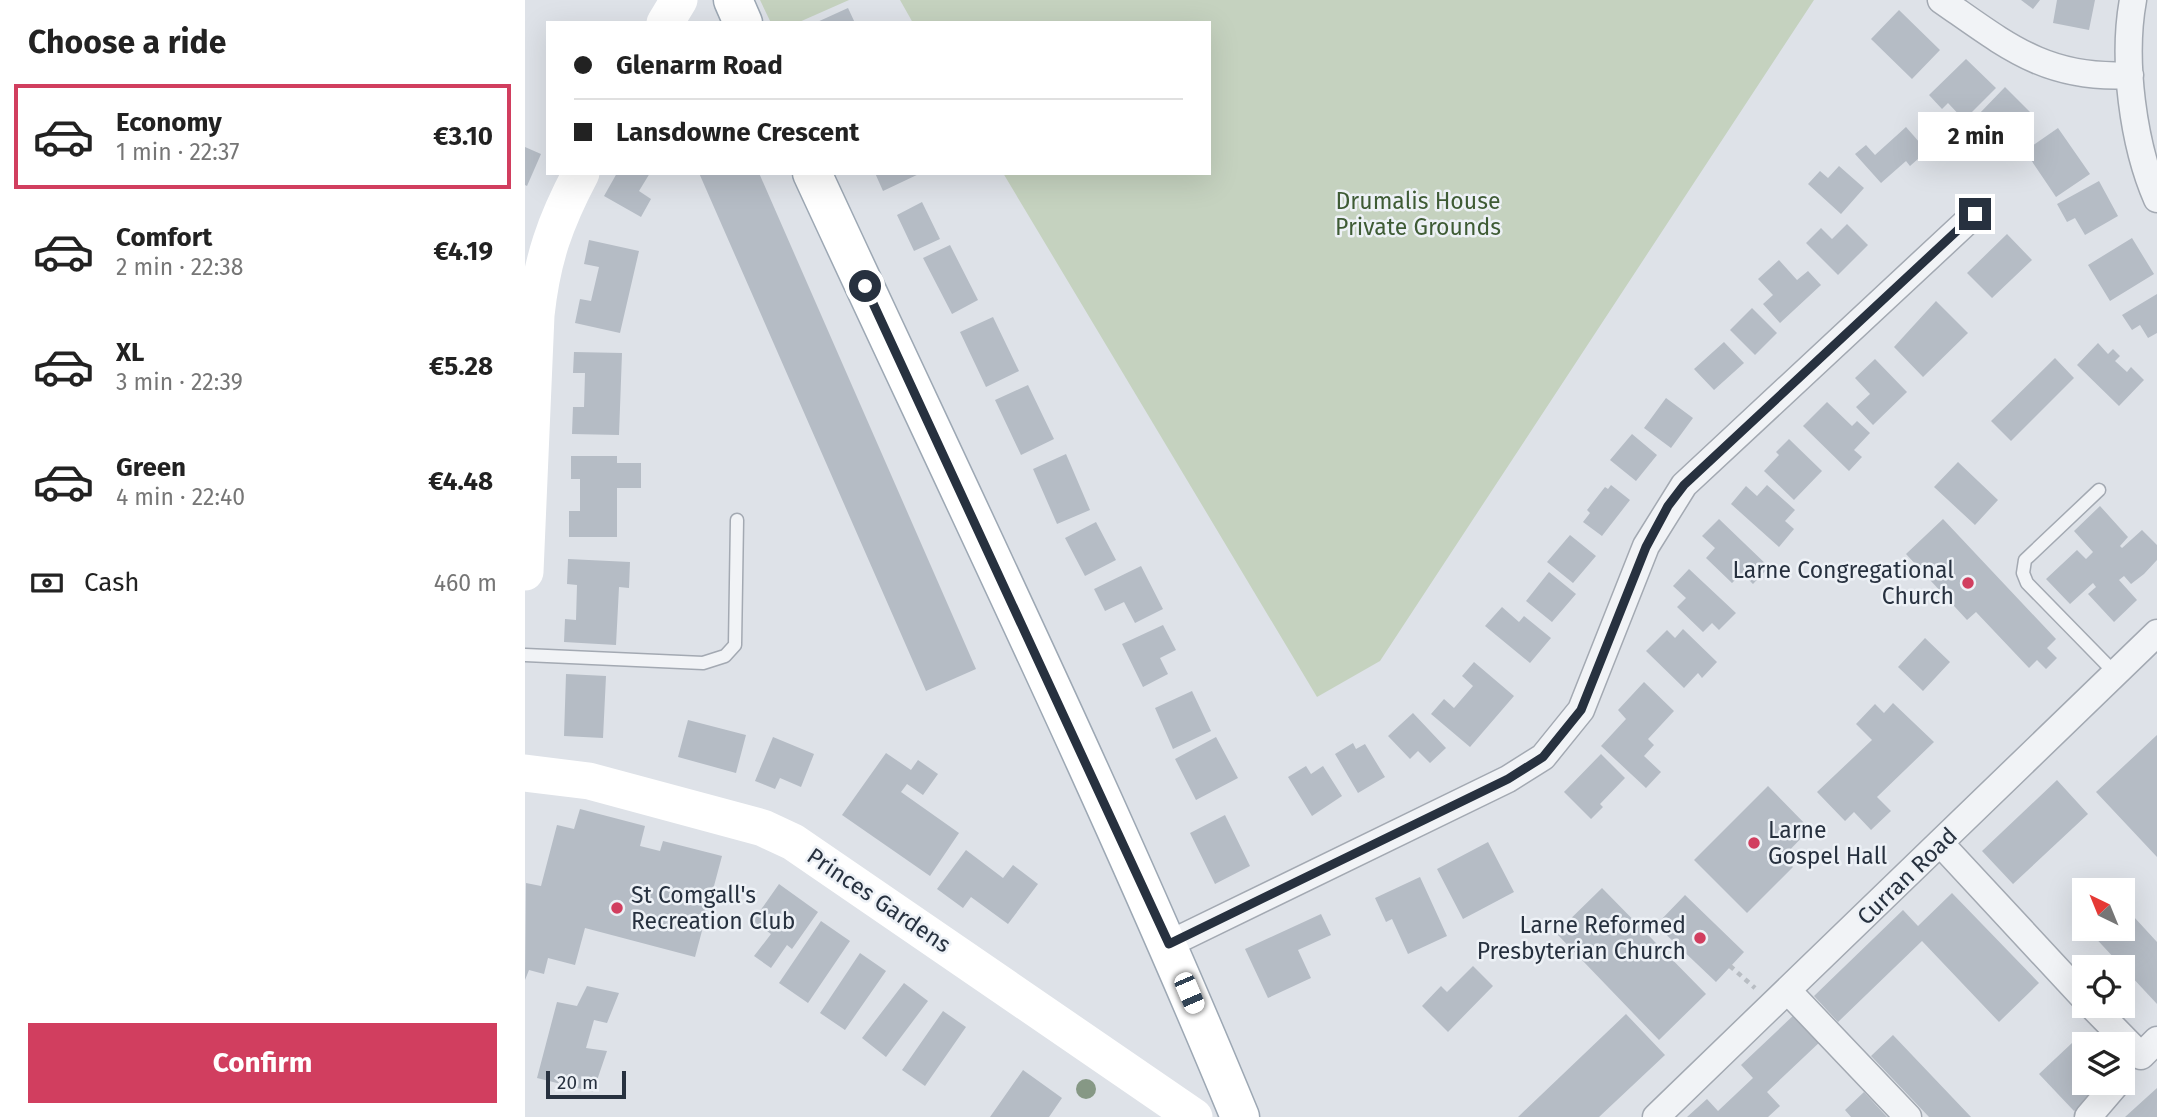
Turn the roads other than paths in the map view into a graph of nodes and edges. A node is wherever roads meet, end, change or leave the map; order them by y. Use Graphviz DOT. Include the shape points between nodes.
graph roads {
  1 [pos="679,0"];
  2 [pos="733,0"];
  3 [pos="1941,0"];
  4 [pos="2133,0"];
  5 [pos="666,21"];
  6 [pos="742,21"];
  7 [pos="2130,75"];
  8 [pos="580,175"];
  9 [pos="813,175"];
  10 [pos="2157,199"];
  11 [pos="1975,214"];
  12 [pos="530,314"];
  13 [pos="2099,490"];
  14 [pos="737,520"];
  15 [pos="525,572"];
  16 [pos="2157,633"];
  17 [pos="525,655"];
  18 [pos="2115,673"];
  19 [pos="525,773"];
  20 [pos="1941,844"];
  21 [pos="1169,944"];
  22 [pos="2072,985"];
  23 [pos="1788,991"];
  24 [pos="2108,1018"];
  25 [pos="2149,1048"];
  26 [pos="2135,1064"];
  27 [pos="2107,1095"];
  28 [pos="1194,1117"];
  29 [pos="1240,1117"];
  30 [pos="1656,1117"];
  31 [pos="1908,1117"];
  32 [pos="2088,1117"];
  1 -- 5 [label="street"];
  2 -- 6 [label="main road"];
  3 -- 7 [label="street" via="2011,48 2052,67 2088,76"];
  4 -- 7 [label="street"];
  7 -- 10 [label="street" via="2142,158"];
  8 -- 12 [label="street" via="548,243"];
  9 -- 21 [label="main road"];
  11 -- 21 [label="street" via="1684,485 1646,547 1581,710 1543,757 1508,779"];
  12 -- 15 [label="street"];
  13 -- 18 [label="lane" via="2025,560 2023,573"];
  14 -- 17 [label="lane" via="735,645 725,656 689,663"];
  16 -- 18 [label="street, Curran Road"];
  18 -- 20 [label="street, Curran Road"];
  19 -- 28 [label="street, Princes Gardens" via="589,781 763,828 793,842"];
  20 -- 22 [label="street"];
  20 -- 23 [label="street, Curran Road"];
  21 -- 29 [label="main road"];
  23 -- 30 [label="street, Curran Road"];
  23 -- 31 [label="street"];
  24 -- 25 [label="street"];
  25 -- 26 [label="street"];
  27 -- 32 [label="street"];
}
